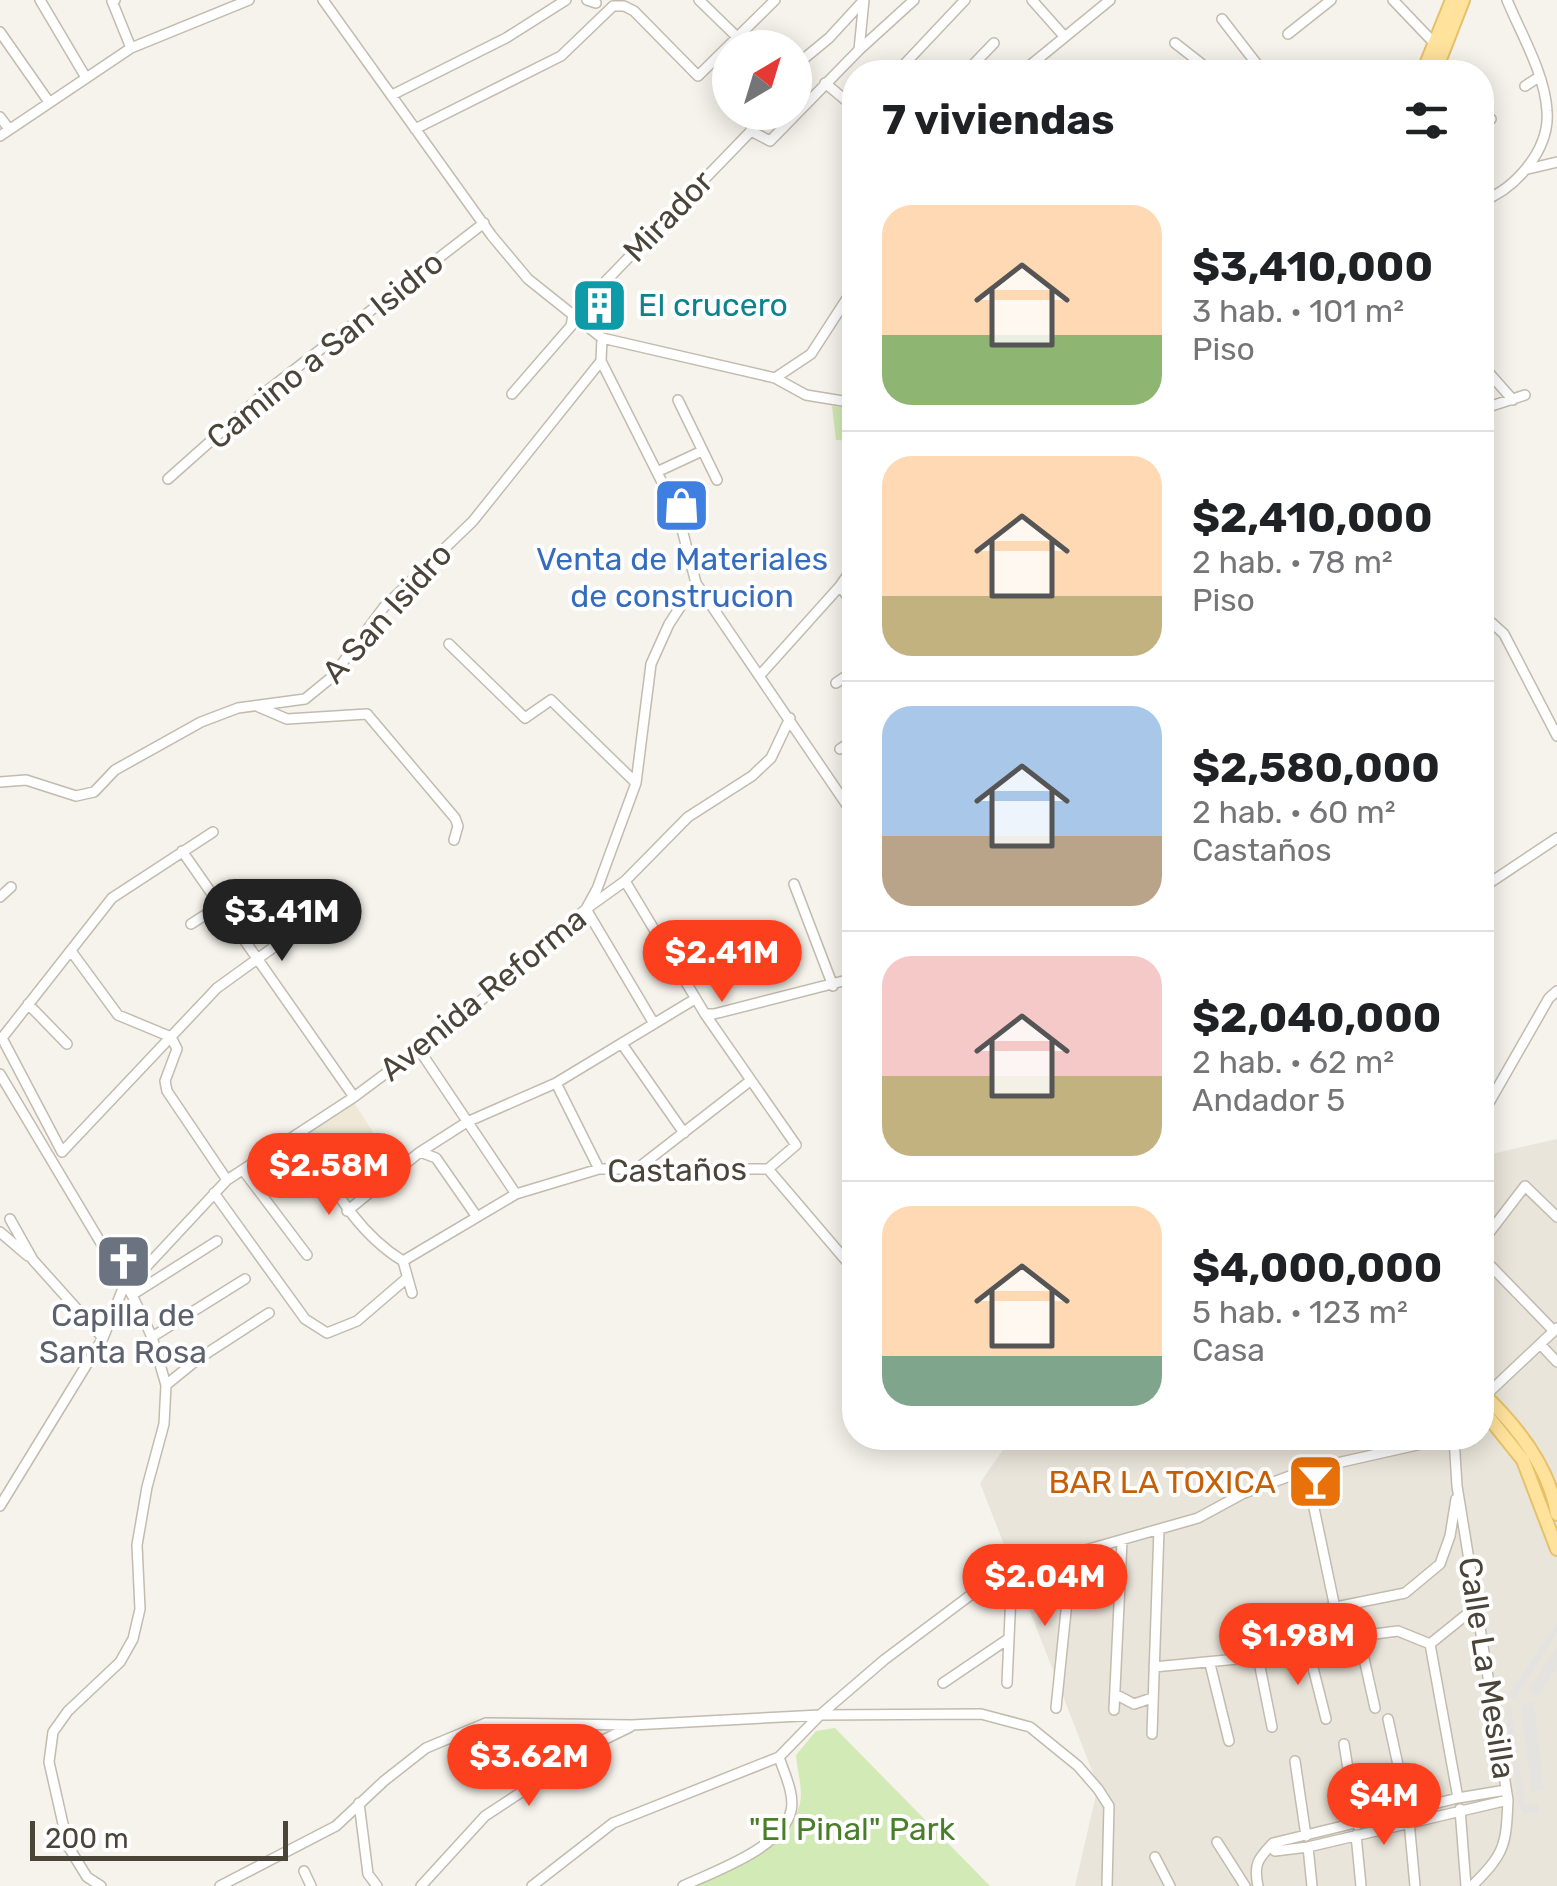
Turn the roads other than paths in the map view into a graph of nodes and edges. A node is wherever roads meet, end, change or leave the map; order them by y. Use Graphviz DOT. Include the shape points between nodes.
graph roads {
  1 [pos="40,0"];
  2 [pos="115,0"];
  3 [pos="249,0"];
  4 [pos="323,0"];
  5 [pos="566,0"];
  6 [pos="700,0"];
  7 [pos="775,0"];
  8 [pos="864,0"];
  9 [pos="914,0"];
  10 [pos="964,0"];
  11 [pos="1032,0"];
  12 [pos="1110,0"];
  13 [pos="1330,0"];
  14 [pos="1394,0"];
  15 [pos="1452,0"];
  16 [pos="1463,0"];
  17 [pos="1507,0"];
  18 [pos="1222,19"];
  19 [pos="729,30"];
  20 [pos="745,30"];
  21 [pos="0,32"];
  22 [pos="1288,34"];
  23 [pos="1064,36"];
  24 [pos="994,43"];
  25 [pos="1175,43"];
  26 [pos="1439,46"];
  27 [pos="131,48"];
  28 [pos="812,50"];
  29 [pos="858,50"];
  30 [pos="849,60"];
  31 [pos="908,60"];
  32 [pos="978,60"];
  33 [pos="1036,60"];
  34 [pos="1197,60"];
  35 [pos="1254,60"];
  36 [pos="1430,60"];
  37 [pos="1437,60"];
  38 [pos="712,62"];
  39 [pos="842,67"];
  40 [pos="85,76"];
  41 [pos="1539,77"];
  42 [pos="826,84"];
  43 [pos="1525,86"];
  44 [pos="392,95"];
  45 [pos="842,97"];
  46 [pos="48,102"];
  47 [pos="0,116"];
  48 [pos="415,129"];
  49 [pos="751,131"];
  50 [pos="4,132"];
  51 [pos="1557,162"];
  52 [pos="1528,169"];
  53 [pos="1494,193"];
  54 [pos="484,223"];
  55 [pos="842,306"];
  56 [pos="573,316"];
  57 [pos="602,338"];
  58 [pos="601,362"];
  59 [pos="775,378"];
  60 [pos="1494,379"];
  61 [pos="512,394"];
  62 [pos="1525,394"];
  63 [pos="678,400"];
  64 [pos="1513,400"];
  65 [pos="842,401"];
  66 [pos="1494,406"];
  67 [pos="702,451"];
  68 [pos="659,472"];
  69 [pos="168,479"];
  70 [pos="717,480"];
  71 [pos="696,583"];
  72 [pos="842,583"];
  73 [pos="840,586"];
  74 [pos="842,589"];
  75 [pos="1494,628"];
  76 [pos="449,644"];
  77 [pos="761,674"];
  78 [pos="842,679"];
  79 [pos="836,683"];
  80 [pos="256,706"];
  81 [pos="790,718"];
  82 [pos="1557,736"];
  83 [pos="0,782"];
  84 [pos="636,784"];
  85 [pos="842,797"];
  86 [pos="213,832"];
  87 [pos="1557,838"];
  88 [pos="454,840"];
  89 [pos="182,851"];
  90 [pos="1494,880"];
  91 [pos="625,881"];
  92 [pos="794,884"];
  93 [pos="11,887"];
  94 [pos="0,898"];
  95 [pos="219,906"];
  96 [pos="586,909"];
  97 [pos="191,924"];
  98 [pos="292,934"];
  99 [pos="740,938"];
  100 [pos="70,951"];
  101 [pos="256,961"];
  102 [pos="687,983"];
  103 [pos="842,983"];
  104 [pos="833,986"];
  105 [pos="1557,990"];
  106 [pos="695,999"];
  107 [pos="28,1004"];
  108 [pos="705,1014"];
  109 [pos="653,1022"];
  110 [pos="171,1037"];
  111 [pos="67,1044"];
  112 [pos="622,1044"];
  113 [pos="418,1048"];
  114 [pos="0,1074"];
  115 [pos="750,1081"];
  116 [pos="556,1083"];
  117 [pos="1494,1094"];
  118 [pos="354,1098"];
  119 [pos="34,1100"];
  120 [pos="19,1108"];
  121 [pos="467,1122"];
  122 [pos="300,1133"];
  123 [pos="684,1133"];
  124 [pos="420,1152"];
  125 [pos="599,1169"];
  126 [pos="768,1169"];
  127 [pos="243,1170"];
  128 [pos="636,1170"];
  129 [pos="227,1180"];
  130 [pos="214,1194"];
  131 [pos="516,1194"];
  132 [pos="348,1211"];
  133 [pos="477,1217"];
  134 [pos="1557,1217"];
  135 [pos="10,1219"];
  136 [pos="1494,1226"];
  137 [pos="0,1232"];
  138 [pos="216,1241"];
  139 [pos="165,1247"];
  140 [pos="307,1255"];
  141 [pos="842,1256"];
  142 [pos="33,1260"];
  143 [pos="403,1262"];
  144 [pos="178,1265"];
  145 [pos="1494,1269"];
  146 [pos="407,1278"];
  147 [pos="246,1279"];
  148 [pos="124,1286"];
  149 [pos="412,1294"];
  150 [pos="132,1295"];
  151 [pos="269,1313"];
  152 [pos="1556,1329"];
  153 [pos="152,1337"];
  154 [pos="103,1338"];
  155 [pos="1540,1344"];
  156 [pos="1557,1362"];
  157 [pos="166,1384"];
  158 [pos="1494,1389"];
  159 [pos="1494,1412"];
  160 [pos="1494,1414"];
  161 [pos="1494,1416"];
  162 [pos="1397,1450"];
  163 [pos="1453,1450"];
  164 [pos="1306,1470"];
  165 [pos="1458,1486"];
  166 [pos="0,1506"];
  167 [pos="1557,1514"];
  168 [pos="1159,1528"];
  169 [pos="1557,1539"];
  170 [pos="1122,1541"];
  171 [pos="1557,1549"];
  172 [pos="1072,1553"];
  173 [pos="1012,1571"];
  174 [pos="1478,1606"];
  175 [pos="1336,1608"];
  176 [pos="1236,1627"];
  177 [pos="1359,1636"];
  178 [pos="1008,1639"];
  179 [pos="1430,1644"];
  180 [pos="1308,1648"];
  181 [pos="1258,1657"];
  182 [pos="1210,1664"];
  183 [pos="1154,1667"];
  184 [pos="943,1683"];
  185 [pos="1007,1683"];
  186 [pos="1115,1694"];
  187 [pos="1152,1698"];
  188 [pos="1056,1708"];
  189 [pos="1375,1708"];
  190 [pos="1114,1710"];
  191 [pos="820,1715"];
  192 [pos="1326,1719"];
  193 [pos="1388,1719"];
  194 [pos="632,1725"];
  195 [pos="1272,1726"];
  196 [pos="1152,1734"];
  197 [pos="1229,1741"];
  198 [pos="1344,1744"];
  199 [pos="779,1757"];
  200 [pos="1294,1761"];
  201 [pos="1508,1795"];
  202 [pos="359,1804"];
  203 [pos="1459,1804"];
  204 [pos="1409,1816"];
  205 [pos="1356,1830"];
  206 [pos="1307,1841"];
  207 [pos="1217,1842"];
  208 [pos="1155,1857"];
  209 [pos="1254,1870"];
  210 [pos="304,1871"];
  211 [pos="1240,1874"];
  212 [pos="100,1886"];
  213 [pos="220,1886"];
  214 [pos="312,1886"];
  215 [pos="377,1886"];
  216 [pos="421,1886"];
  217 [pos="532,1886"];
  218 [pos="684,1886"];
  219 [pos="1107,1886"];
  220 [pos="1170,1886"];
  221 [pos="1245,1886"];
  222 [pos="1258,1886"];
  223 [pos="1312,1886"];
  224 [pos="1362,1886"];
  225 [pos="1416,1886"];
  226 [pos="1469,1886"];
  1 -- 40 [label="street"];
  2 -- 27 [label="street"];
  3 -- 27 [label="street"];
  4 -- 44 [label="street"];
  5 -- 44 [label="street"];
  6 -- 19 [label="street"];
  7 -- 20 [label="street"];
  8 -- 28 [label="street"];
  8 -- 29 [label="street"];
  9 -- 29 [label="street"];
  10 -- 31 [label="street"];
  11 -- 23 [label="street"];
  12 -- 23 [label="street"];
  13 -- 22 [label="street"];
  14 -- 26 [label="street"];
  15 -- 26 [label="main road"];
  16 -- 26 [label="main road"];
  17 -- 41 [label="street"];
  18 -- 35 [label="street"];
  21 -- 46 [label="street"];
  23 -- 33 [label="street"];
  24 -- 32 [label="street"];
  25 -- 34 [label="street"];
  26 -- 36 [label="main road"];
  26 -- 37 [label="main road"];
  27 -- 40 [label="street"];
  29 -- 30 [label="street"];
  38 -- 48 [label="street" via="698,76 634,11 614,6 561,56"];
  39 -- 42 [label="street"];
  40 -- 46 [label="street"];
  41 -- 43 [label="street"];
  41 -- 52 [label="street" via="1548,112"];
  42 -- 45 [label="street"];
  42 -- 49 [label="street" via="770,141"];
  44 -- 48 [label="street"];
  46 -- 50 [label="street"];
  47 -- 50 [label="street"];
  48 -- 54 [label="street"];
  49 -- 56 [label="street, Mirador"];
  51 -- 52 [label="street"];
  52 -- 53 [label="street"];
  54 -- 56 [label="street" via="528,279"];
  54 -- 69 [label="street, Camino a San Isidro" via="268,390"];
  55 -- 59 [label="street" via="811,354"];
  56 -- 57 [label="street"];
  56 -- 61 [label="street, Mirador"];
  57 -- 58 [label="street"];
  57 -- 59 [label="street"];
  58 -- 68 [label="street"];
  58 -- 80 [label="street, A San Isidro" via="473,521 384,607 332,678 305,699"];
  59 -- 65 [label="street" via="806,396"];
  60 -- 64 [label="street"];
  62 -- 64 [label="street"];
  63 -- 67 [label="street"];
  64 -- 66 [label="street"];
  67 -- 68 [label="street"];
  67 -- 70 [label="street"];
  68 -- 71 [label="street"];
  71 -- 77 [label="street"];
  71 -- 84 [label="street" via="651,664"];
  72 -- 73 [label="street"];
  73 -- 74 [label="street"];
  73 -- 77 [label="street"];
  75 -- 82 [label="street" via="1504,634"];
  76 -- 84 [label="street" via="525,718 551,700"];
  77 -- 81 [label="street"];
  78 -- 79 [label="street"];
  80 -- 83 [label="street, A San Isidro" via="201,722 155,746 94,792 76,796 26,780"];
  80 -- 88 [label="street" via="287,719 367,714 455,818"];
  81 -- 85 [label="street"];
  81 -- 91 [label="street, Avenida Reforma" via="772,758 688,817"];
  84 -- 96 [label="street"];
  86 -- 89 [label="street"];
  87 -- 90 [label="street"];
  89 -- 95 [label="street"];
  89 -- 100 [label="street" via="112,898"];
  91 -- 96 [label="street, Avenida Reforma"];
  91 -- 102 [label="street"];
  92 -- 104 [label="street"];
  93 -- 94 [label="street"];
  95 -- 97 [label="street"];
  95 -- 101 [label="street"];
  96 -- 109 [label="street"];
  96 -- 113 [label="street, Avenida Reforma"];
  98 -- 101 [label="street"];
  99 -- 102 [label="street"];
  100 -- 107 [label="street"];
  100 -- 110 [label="street" via="118,1016"];
  101 -- 110 [label="street" via="217,988"];
  101 -- 118 [label="street"];
  102 -- 106 [label="street"];
  103 -- 104 [label="street"];
  104 -- 108 [label="street"];
  105 -- 117 [label="street"];
  106 -- 108 [label="street"];
  106 -- 109 [label="street"];
  107 -- 111 [label="street"];
  107 -- 119 [label="street" via="2,1038"];
  108 -- 115 [label="street"];
  109 -- 112 [label="street"];
  110 -- 119 [label="street" via="62,1152"];
  110 -- 129 [label="street" via="177,1049 167,1091"];
  112 -- 116 [label="street"];
  112 -- 123 [label="street"];
  113 -- 118 [label="street, Avenida Reforma"];
  113 -- 121 [label="street"];
  114 -- 120 [label="street"];
  115 -- 123 [label="street"];
  115 -- 126 [label="street" via="796,1145"];
  116 -- 121 [label="street"];
  116 -- 125 [label="street"];
  118 -- 122 [label="street, Avenida Reforma"];
  119 -- 120 [label="street"];
  120 -- 148 [label="street"];
  121 -- 124 [label="street"];
  121 -- 131 [label="street"];
  122 -- 127 [label="street, Avenida Reforma"];
  122 -- 132 [label="street"];
  123 -- 128 [label="street"];
  124 -- 132 [label="street"];
  124 -- 133 [label="street" via="436,1158"];
  125 -- 128 [label="street, Castaños"];
  125 -- 131 [label="street, Castaños"];
  126 -- 128 [label="street, Castaños"];
  126 -- 141 [label="street, Castaños"];
  127 -- 129 [label="street, Avenida Reforma"];
  127 -- 140 [label="street"];
  129 -- 130 [label="street, Avenida Reforma"];
  130 -- 139 [label="street, Avenida Reforma"];
  130 -- 146 [label="street" via="305,1320 327,1333 357,1321"];
  131 -- 133 [label="street, Castaños"];
  132 -- 143 [label="street"];
  133 -- 143 [label="street, Castaños"];
  134 -- 136 [label="street" via="1525,1186"];
  135 -- 142 [label="street"];
  137 -- 142 [label="street"];
  138 -- 144 [label="street"];
  139 -- 144 [label="street"];
  139 -- 148 [label="street, Avenida Reforma"];
  142 -- 154 [label="street"];
  143 -- 146 [label="street"];
  144 -- 150 [label="street"];
  145 -- 152 [label="street"];
  146 -- 149 [label="street"];
  147 -- 153 [label="street"];
  148 -- 150 [label="street"];
  148 -- 154 [label="street, Avenida Reforma"];
  150 -- 153 [label="street"];
  151 -- 157 [label="street"];
  152 -- 155 [label="street"];
  153 -- 157 [label="street"];
  154 -- 166 [label="street, Avenida Reforma"];
  155 -- 156 [label="street"];
  155 -- 158 [label="street"];
  157 -- 212 [label="street" via="138,1544 140,1609 133,1639 120,1662 53,1732 49,1762 68,1846"];
  159 -- 167 [label="main road" via="1531,1451"];
  160 -- 169 [label="main road" via="1527,1456"];
  161 -- 171 [label="main road" via="1523,1460"];
  162 -- 164 [label="street"];
  163 -- 165 [label="street, Calle La Mesilla"];
  164 -- 168 [label="street" via="1198,1518"];
  164 -- 175 [label="street"];
  165 -- 174 [label="street, Calle La Mesilla"];
  165 -- 175 [label="street" via="1440,1564 1405,1593"];
  168 -- 170 [label="street"];
  168 -- 183 [label="street"];
  170 -- 172 [label="street"];
  170 -- 186 [label="street"];
  172 -- 173 [label="street"];
  172 -- 188 [label="street"];
  173 -- 178 [label="street"];
  173 -- 191 [label="street" via="898,1649"];
  174 -- 179 [label="street"];
  174 -- 201 [label="street, Calle La Mesilla"];
  175 -- 176 [label="street"];
  177 -- 179 [label="street" via="1398,1631"];
  177 -- 180 [label="street"];
  177 -- 189 [label="street"];
  178 -- 184 [label="street"];
  178 -- 185 [label="street"];
  179 -- 203 [label="street"];
  180 -- 181 [label="street"];
  180 -- 192 [label="street"];
  181 -- 182 [label="street"];
  181 -- 195 [label="street"];
  182 -- 183 [label="street"];
  182 -- 197 [label="street"];
  183 -- 187 [label="street"];
  186 -- 187 [label="street" via="1134,1704"];
  186 -- 190 [label="street"];
  187 -- 196 [label="street"];
  191 -- 194 [label="street"];
  191 -- 199 [label="street"];
  191 -- 219 [label="street" via="980,1714 1030,1727 1078,1766 1109,1806"];
  193 -- 204 [label="street"];
  194 -- 202 [label="street" via="486,1723 426,1748"];
  194 -- 216 [label="street" via="485,1816"];
  198 -- 205 [label="street"];
  199 -- 217 [label="street" via="613,1823"];
  199 -- 218 [label="street" via="791,1793 785,1824 753,1853"];
  200 -- 206 [label="street"];
  201 -- 203 [label="street"];
  201 -- 226 [label="street, Calle La Mesilla" via="1508,1836 1499,1856"];
  202 -- 213 [label="street" via="336,1826"];
  202 -- 215 [label="street" via="368,1874"];
  203 -- 204 [label="street"];
  203 -- 226 [label="street"];
  204 -- 205 [label="street"];
  204 -- 225 [label="street"];
  205 -- 206 [label="street"];
  205 -- 224 [label="street"];
  206 -- 209 [label="street" via="1273,1843"];
  206 -- 223 [label="street"];
  207 -- 211 [label="street"];
  208 -- 220 [label="street"];
  209 -- 211 [label="street"];
  209 -- 222 [label="street"];
  210 -- 214 [label="street"];
  211 -- 221 [label="street"];
}
